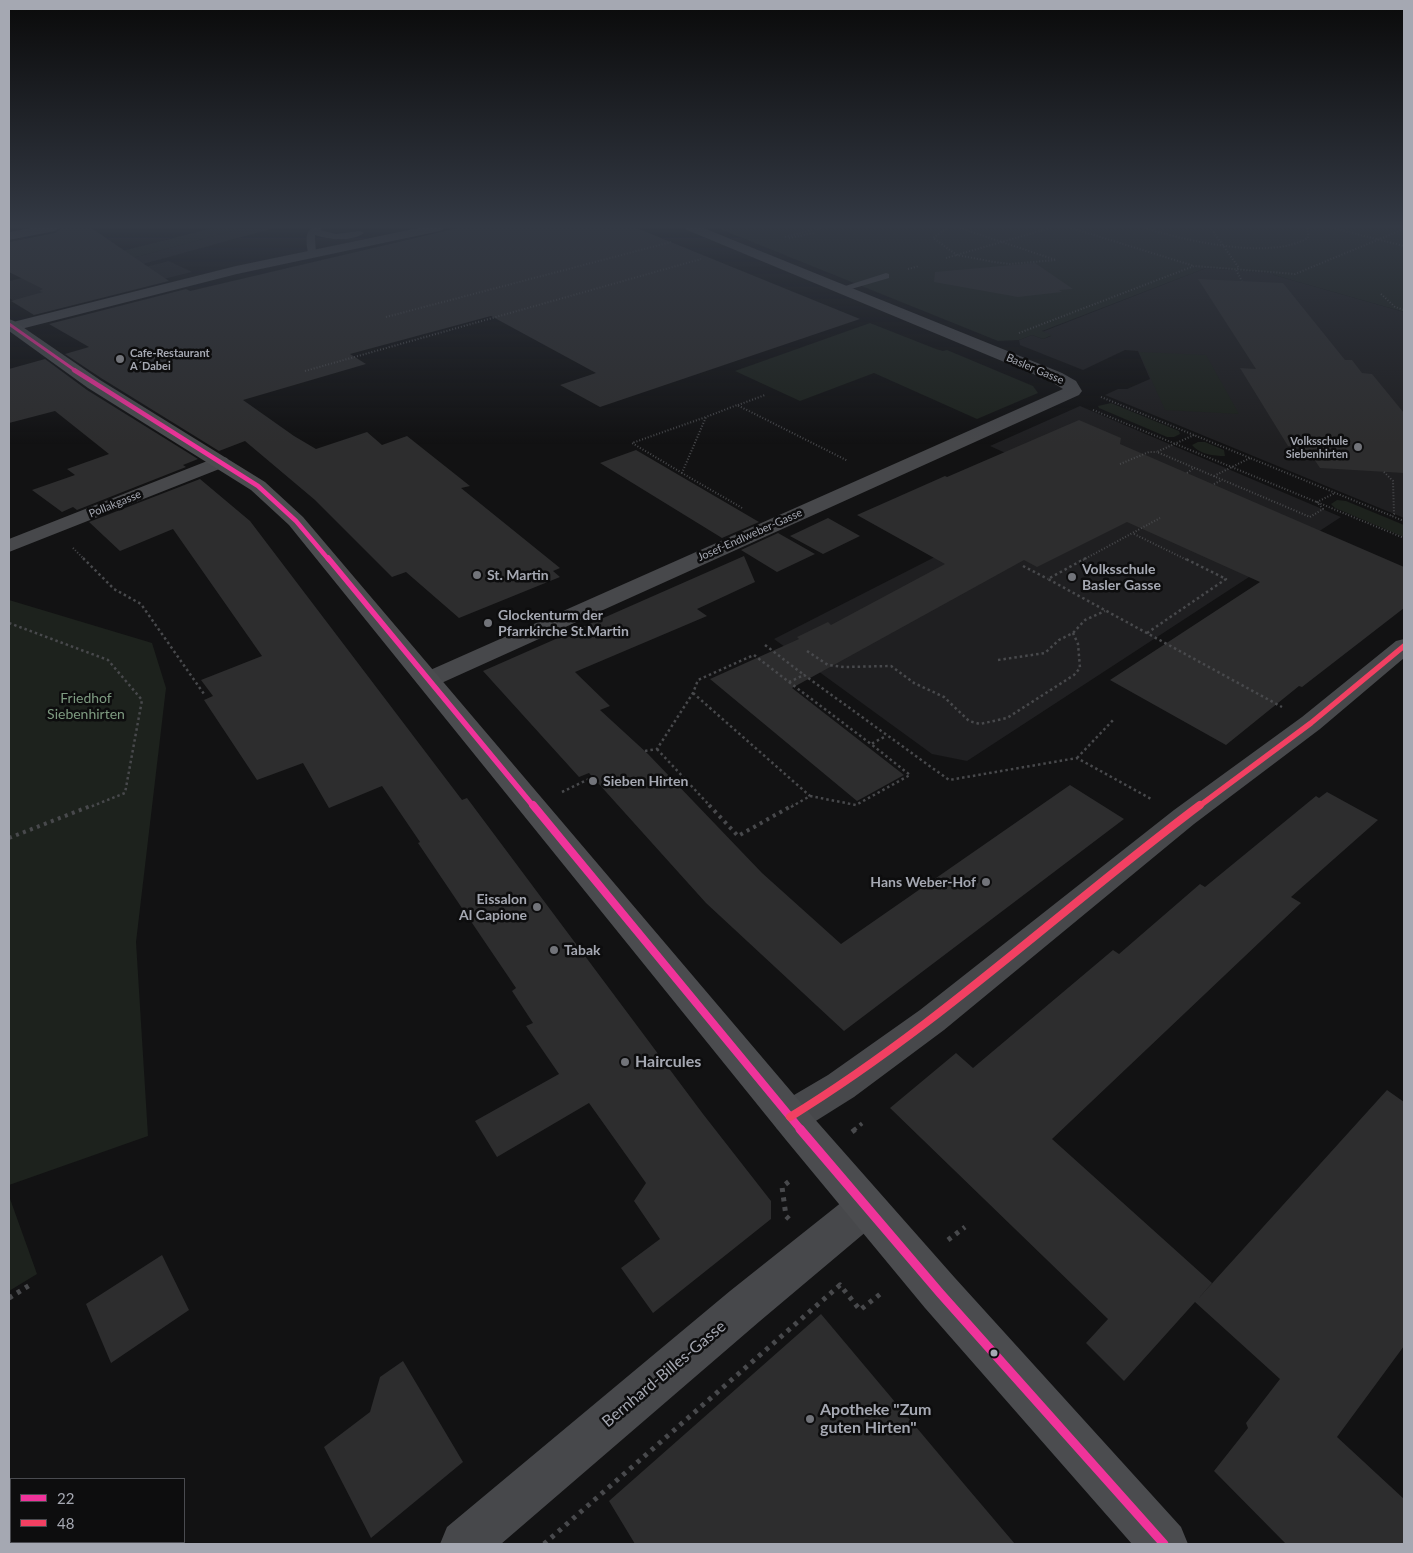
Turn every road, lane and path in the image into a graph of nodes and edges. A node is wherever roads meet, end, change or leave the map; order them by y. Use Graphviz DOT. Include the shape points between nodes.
graph roads {
  1 [pos="116,299"];
  2 [pos="452,299"];
  3 [pos="560,299"];
  4 [pos="867,299"];
  5 [pos="1107,299"];
  6 [pos="1387,299"];
  7 [pos="1404,310"];
  8 [pos="386,317"];
  9 [pos="11,325"];
  10 [pos="983,347"];
  11 [pos="305,371"];
  12 [pos="1068,394"];
  13 [pos="764,395"];
  14 [pos="737,405"];
  15 [pos="706,417"];
  16 [pos="1195,434"];
  17 [pos="1175,444"];
  18 [pos="1157,452"];
  19 [pos="1251,458"];
  20 [pos="220,462"];
  21 [pos="1120,464"];
  22 [pos="1232,467"];
  23 [pos="1194,468"];
  24 [pos="1187,472"];
  25 [pos="1384,472"];
  26 [pos="682,473"];
  27 [pos="1214,476"];
  28 [pos="879,477"];
  29 [pos="1222,480"];
  30 [pos="1214,484"];
  31 [pos="1336,492"];
  32 [pos="1317,502"];
  33 [pos="1392,516"];
  34 [pos="1160,518"];
  35 [pos="70,521"];
  36 [pos="1404,521"];
  37 [pos="770,526"];
  38 [pos="1134,534"];
  39 [pos="1404,538"];
  40 [pos="9,546"];
  41 [pos="1024,566"];
  42 [pos="1048,579"];
  43 [pos="1106,611"];
  44 [pos="9,623"];
  45 [pos="1073,633"];
  46 [pos="1147,633"];
  47 [pos="765,645"];
  48 [pos="1404,646"];
  49 [pos="807,650"];
  50 [pos="998,660"];
  51 [pos="804,675"];
  52 [pos="428,680"];
  53 [pos="789,682"];
  54 [pos="693,692"];
  55 [pos="204,694"];
  56 [pos="1114,719"];
  57 [pos="1311,723"];
  58 [pos="886,736"];
  59 [pos="871,744"];
  60 [pos="657,749"];
  61 [pos="646,751"];
  62 [pos="1078,758"];
  63 [pos="810,796"];
  64 [pos="1184,817"];
  65 [pos="9,838"];
  66 [pos="790,1117"];
  67 [pos="866,1207"];
  68 [pos="965,1227"];
  69 [pos="916,1265"];
  70 [pos="30,1285"];
  71 [pos="9,1298"];
  72 [pos="464,1544"];
  73 [pos="544,1544"];
  74 [pos="1164,1544"];
  1 -- 9 [label="street"];
  2 -- 8 [label="path"];
  3 -- 11 [label="path"];
  4 -- 10 [label="street, Basler Gasse"];
  5 -- 10 [label="path"];
  6 -- 7 [label="path"];
  9 -- 20 [label="main road" via="94,384"];
  10 -- 12 [label="street, Basler Gasse" via="1066,382 1073,388"];
  12 -- 16 [label="path, Basler Gasse" via="1107,398"];
  12 -- 17 [label="path"];
  12 -- 28 [label="street, Josef-Endlweber-Gasse"];
  13 -- 14 [label="path"];
  14 -- 15 [label="path"];
  14 -- 28 [label="path"];
  15 -- 26 [label="path"];
  15 -- 26 [label="path" via="632,444"];
  16 -- 17 [label="path"];
  16 -- 19 [label="path, Basler Gasse"];
  17 -- 18 [label="path"];
  17 -- 22 [label="path"];
  18 -- 21 [label="path"];
  18 -- 23 [label="path"];
  19 -- 22 [label="path"];
  19 -- 31 [label="path, Basler Gasse"];
  20 -- 35 [label="street, Pollakgasse"];
  20 -- 52 [label="main road" via="258,486 296,521"];
  22 -- 27 [label="path"];
  22 -- 32 [label="path"];
  23 -- 24 [label="path"];
  23 -- 27 [label="path"];
  25 -- 33 [label="path" via="1393,481"];
  26 -- 37 [label="path"];
  27 -- 29 [label="path"];
  28 -- 37 [label="street, Josef-Endlweber-Gasse"];
  29 -- 30 [label="path"];
  29 -- 32 [label="path" via="1310,517 1323,509"];
  31 -- 32 [label="path"];
  31 -- 33 [label="path, Basler Gasse"];
  32 -- 39 [label="path"];
  33 -- 36 [label="path, Basler Gasse"];
  34 -- 38 [label="path"];
  35 -- 40 [label="street, Pollakgasse"];
  35 -- 55 [label="path" via="64,538 114,589 141,604"];
  37 -- 52 [label="street, Josef-Endlweber-Gasse"];
  38 -- 42 [label="path"];
  38 -- 46 [label="path" via="1226,578"];
  41 -- 42 [label="path"];
  42 -- 43 [label="path"];
  43 -- 45 [label="path" via="1085,620"];
  43 -- 46 [label="path"];
  44 -- 65 [label="path" via="108,660 142,700 125,794"];
  45 -- 49 [label="path" via="1078,644 1080,668 1074,674 1007,718 980,724 969,721 944,697 914,683 891,666 828,665"];
  45 -- 50 [label="path" via="1045,653"];
  46 -- 57 [label="path"];
  47 -- 51 [label="path"];
  48 -- 57 [label="street"];
  51 -- 53 [label="path"];
  51 -- 58 [label="path"];
  52 -- 66 [label="main road"];
  53 -- 54 [label="path" via="754,655 698,680"];
  53 -- 59 [label="path"];
  54 -- 60 [label="path"];
  54 -- 63 [label="path"];
  56 -- 62 [label="path"];
  57 -- 64 [label="street"];
  58 -- 59 [label="path"];
  58 -- 62 [label="path" via="950,780"];
  59 -- 63 [label="path" via="910,775 856,805"];
  60 -- 61 [label="path"];
  60 -- 63 [label="path" via="738,836"];
  62 -- 64 [label="path"];
  64 -- 66 [label="street" via="932,1020 841,1086"];
  66 -- 67 [label="main road"];
  67 -- 69 [label="main road"];
  67 -- 72 [label="street, Bernhard-Billes-Gasse"];
  68 -- 69 [label="path"];
  69 -- 73 [label="path" via="860,1310 840,1285"];
  69 -- 74 [label="main road"];
  70 -- 71 [label="path"];
}
